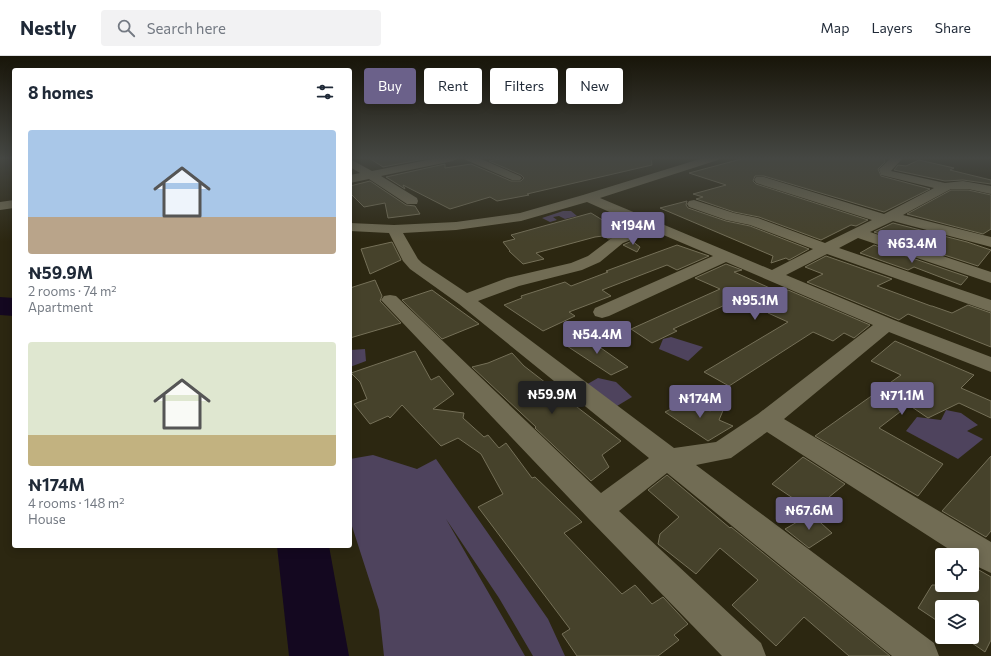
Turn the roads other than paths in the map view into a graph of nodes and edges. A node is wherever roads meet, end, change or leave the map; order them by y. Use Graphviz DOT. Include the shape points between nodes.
graph roads {
  1 [pos="388,186"];
  2 [pos="625,186"];
  3 [pos="780,186"];
  4 [pos="941,186"];
  5 [pos="954,186"];
  6 [pos="969,186"];
  7 [pos="945,187"];
  8 [pos="991,190"];
  9 [pos="588,198"];
  10 [pos="412,201"];
  11 [pos="12,204"];
  12 [pos="694,204"];
  13 [pos="0,206"];
  14 [pos="888,218"];
  15 [pos="653,226"];
  16 [pos="352,227"];
  17 [pos="394,229"];
  18 [pos="857,233"];
  19 [pos="991,242"];
  20 [pos="826,249"];
  21 [pos="726,256"];
  22 [pos="926,256"];
  23 [pos="897,274"];
  24 [pos="774,275"];
  25 [pos="991,278"];
  26 [pos="390,300"];
  27 [pos="465,300"];
  28 [pos="991,306"];
  29 [pos="602,312"];
  30 [pos="887,324"];
  31 [pos="991,365"];
  32 [pos="767,420"];
  33 [pos="667,459"];
  34 [pos="599,510"];
  35 [pos="991,560"];
  36 [pos="748,656"];
  37 [pos="921,656"];
  1 -- 10 [label="street"];
  2 -- 9 [label="street"];
  3 -- 14 [label="street"];
  4 -- 7 [label="street"];
  5 -- 7 [label="street"];
  6 -- 8 [label="street"];
  7 -- 14 [label="street"];
  9 -- 15 [label="street"];
  9 -- 17 [label="street" via="490,223"];
  11 -- 13 [label="street"];
  12 -- 20 [label="street" via="731,217 753,221"];
  14 -- 18 [label="street"];
  14 -- 19 [label="street"];
  15 -- 21 [label="street"];
  15 -- 27 [label="street" via="618,240 594,259 576,267 513,282"];
  16 -- 17 [label="street"];
  17 -- 27 [label="street" via="411,261"];
  18 -- 20 [label="street"];
  18 -- 22 [label="street"];
  20 -- 23 [label="street"];
  20 -- 24 [label="street"];
  21 -- 24 [label="street"];
  21 -- 29 [label="street"];
  22 -- 23 [label="street"];
  22 -- 25 [label="street"];
  23 -- 28 [label="street"];
  24 -- 30 [label="street"];
  26 -- 34 [label="street"];
  27 -- 33 [label="street"];
  30 -- 31 [label="street"];
  30 -- 32 [label="street"];
  32 -- 33 [label="street" via="722,451"];
  32 -- 35 [label="street"];
  33 -- 34 [label="street"];
  33 -- 37 [label="street"];
  34 -- 36 [label="street"];
}
